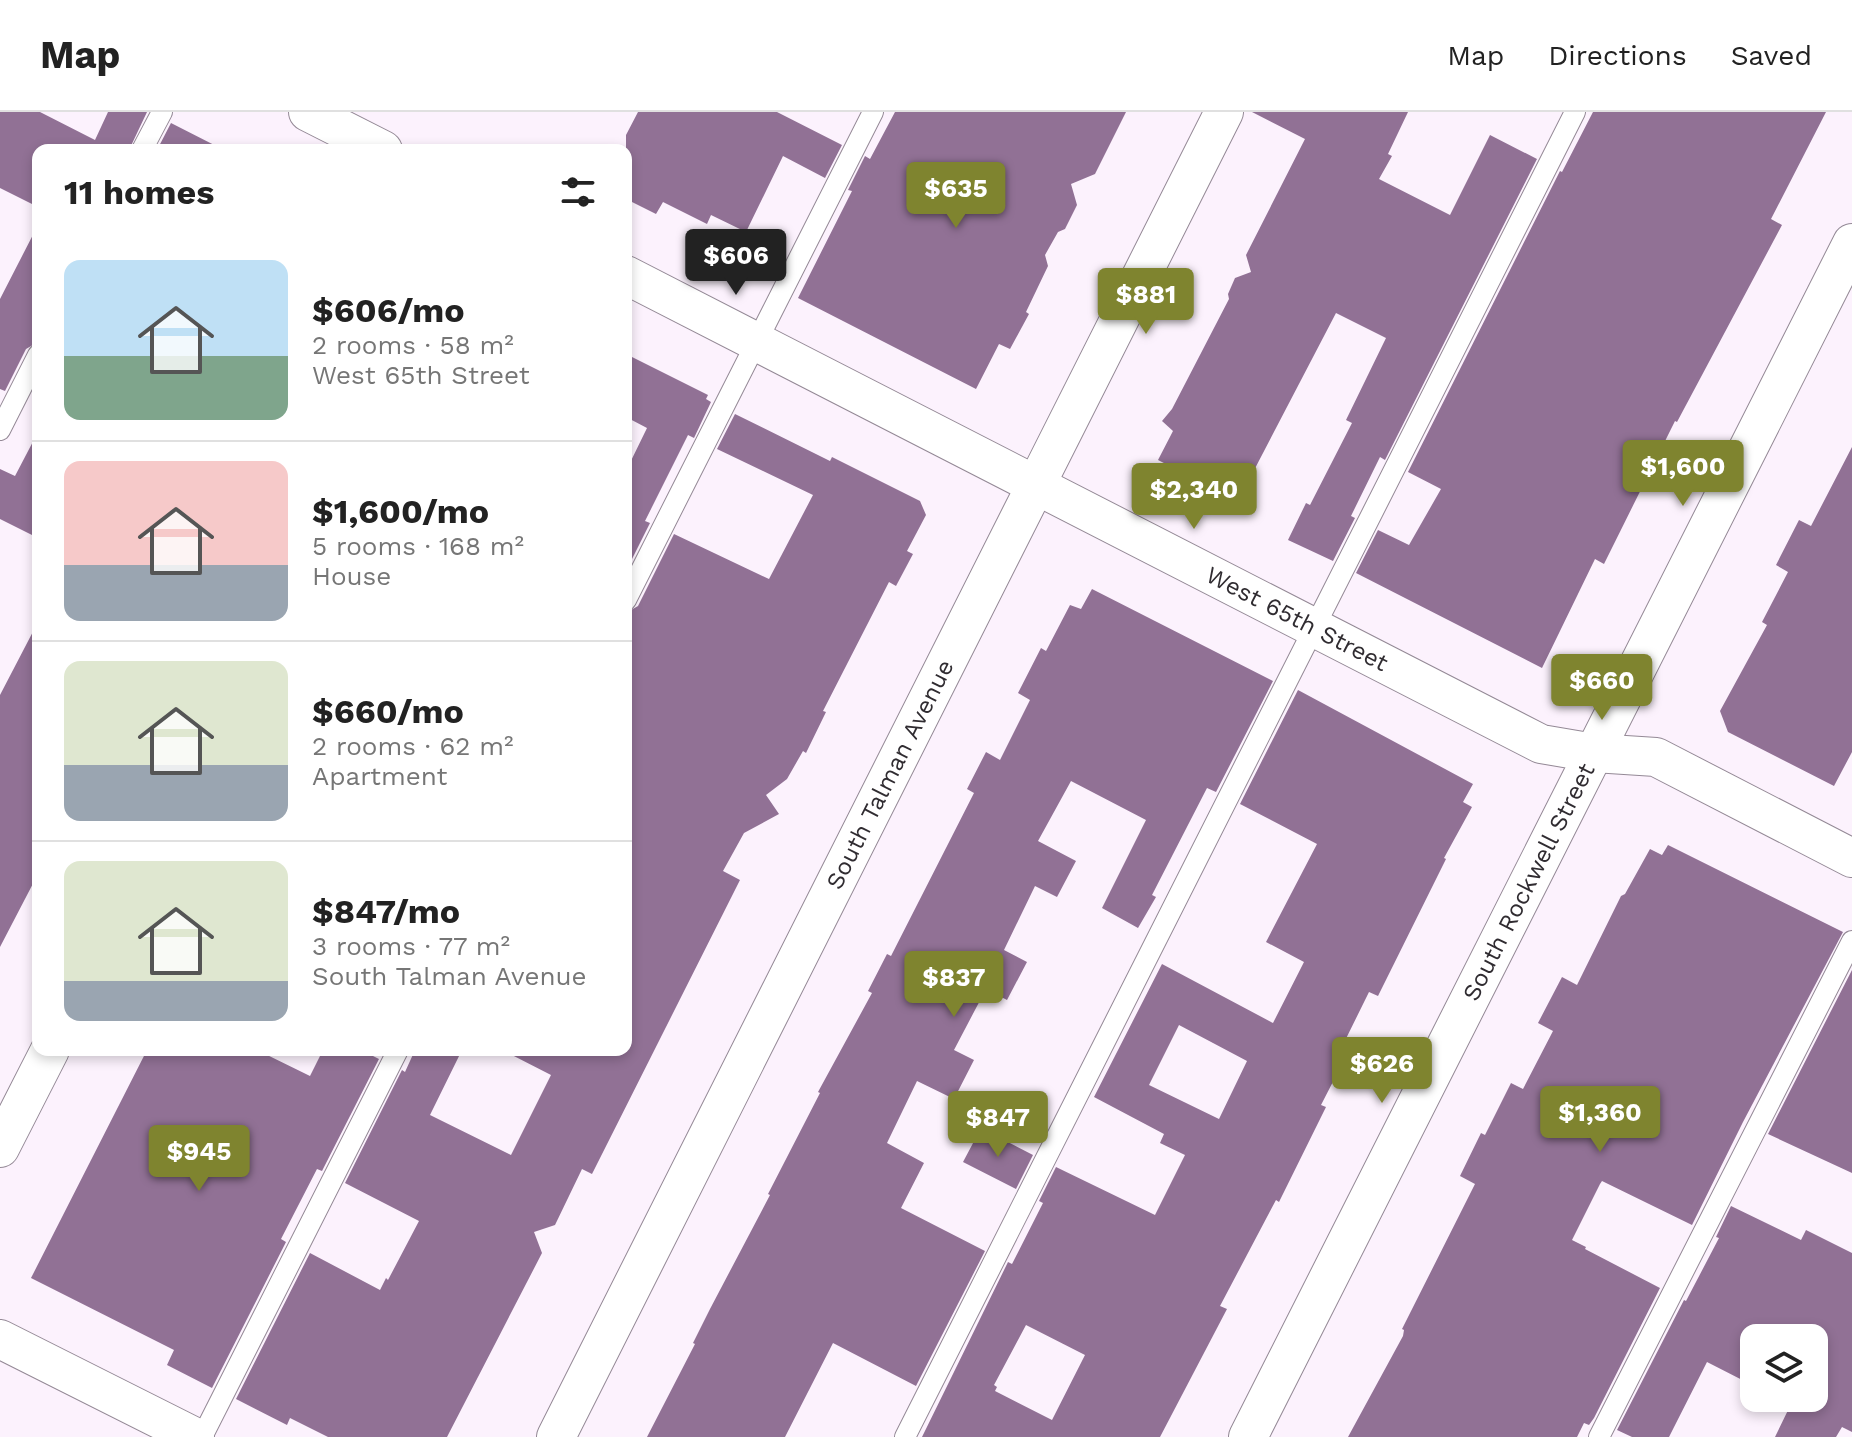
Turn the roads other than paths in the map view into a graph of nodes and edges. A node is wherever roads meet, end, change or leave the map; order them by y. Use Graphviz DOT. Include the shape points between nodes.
graph roads {
  1 [pos="162,112"];
  2 [pos="308,112"];
  3 [pos="873,112"];
  4 [pos="1224,112"];
  5 [pos="1575,112"];
  6 [pos="145,144"];
  7 [pos="371,144"];
  8 [pos="1852,243"];
  9 [pos="632,278"];
  10 [pos="757,342"];
  11 [pos="32,367"];
  12 [pos="0,430"];
  13 [pos="1036,485"];
  14 [pos="632,588"];
  15 [pos="1316,628"];
  16 [pos="1594,753"];
  17 [pos="1852,858"];
  18 [pos="1852,941"];
  19 [pos="47,1056"];
  20 [pos="395,1056"];
  21 [pos="0,1148"];
  22 [pos="0,1339"];
  23 [pos="195,1437"];
  24 [pos="202,1437"];
  25 [pos="556,1437"];
  26 [pos="905,1437"];
  27 [pos="1248,1437"];
  28 [pos="1599,1437"];
  1 -- 6 [label="lane"];
  2 -- 7 [label="street"];
  3 -- 10 [label="lane"];
  4 -- 13 [label="street, South Talman Avenue"];
  5 -- 15 [label="lane"];
  8 -- 16 [label="street, South Rockwell Street"];
  9 -- 10 [label="street, West 65th Street"];
  10 -- 13 [label="street, West 65th Street"];
  10 -- 14 [label="lane"];
  11 -- 12 [label="lane"];
  13 -- 15 [label="street, West 65th Street"];
  13 -- 25 [label="street, South Talman Avenue"];
  15 -- 16 [label="street, West 65th Street" via="1541,744"];
  15 -- 26 [label="lane"];
  16 -- 17 [label="street, West 65th Street" via="1656,757"];
  16 -- 27 [label="street, South Rockwell Street"];
  18 -- 28 [label="lane"];
  19 -- 21 [label="street"];
  20 -- 24 [label="lane"];
  22 -- 23 [label="street"];
}
